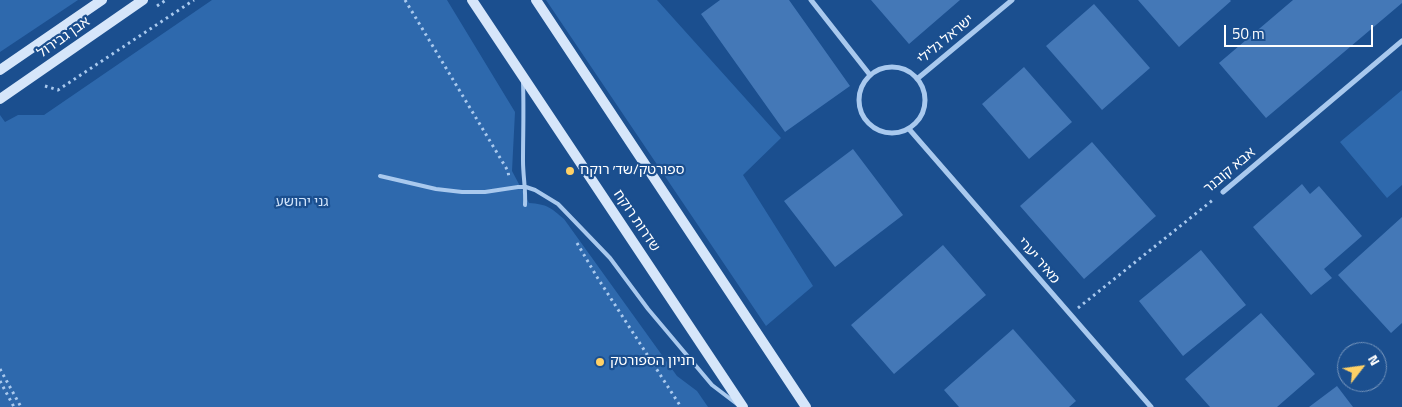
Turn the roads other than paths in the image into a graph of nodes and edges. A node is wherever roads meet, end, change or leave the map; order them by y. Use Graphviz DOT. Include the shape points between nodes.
graph roads {
  1 [pos="102,0"];
  2 [pos="143,0"];
  3 [pos="472,0"];
  4 [pos="536,0"];
  5 [pos="812,0"];
  6 [pos="1012,0"];
  7 [pos="1402,41"];
  8 [pos="0,70"];
  9 [pos="870,75"];
  10 [pos="523,77"];
  11 [pos="917,79"];
  12 [pos="0,100"];
  13 [pos="909,129"];
  14 [pos="380,176"];
  15 [pos="526,187"];
  16 [pos="1223,192"];
  17 [pos="525,205"];
  18 [pos="742,407"];
  19 [pos="806,407"];
  20 [pos="1150,407"];
  1 -- 8 [label="main road, אבן גבירול"];
  2 -- 12 [label="main road, אבן גבירול"];
  3 -- 10 [label="main road, שדרות רוקח"];
  4 -- 19 [label="main road"];
  5 -- 9 [label="street"];
  6 -- 11 [label="street, ישראל גלילי"];
  7 -- 16 [label="street, אבא קובנר"];
  9 -- 11 [label="street" via="879,69 894,68 909,72"];
  9 -- 13 [label="street" via="859,93 862,115 868,124 888,133"];
  10 -- 15 [label="lane" via="522,163"];
  10 -- 18 [label="main road, שדרות רוקח"];
  11 -- 13 [label="street" via="925,100 920,116"];
  13 -- 20 [label="street, מאיר יערי"];
  14 -- 15 [label="lane" via="462,192"];
  15 -- 17 [label="lane"];
  15 -- 18 [label="lane" via="558,204 579,225 610,258 648,309 712,384"];
}
